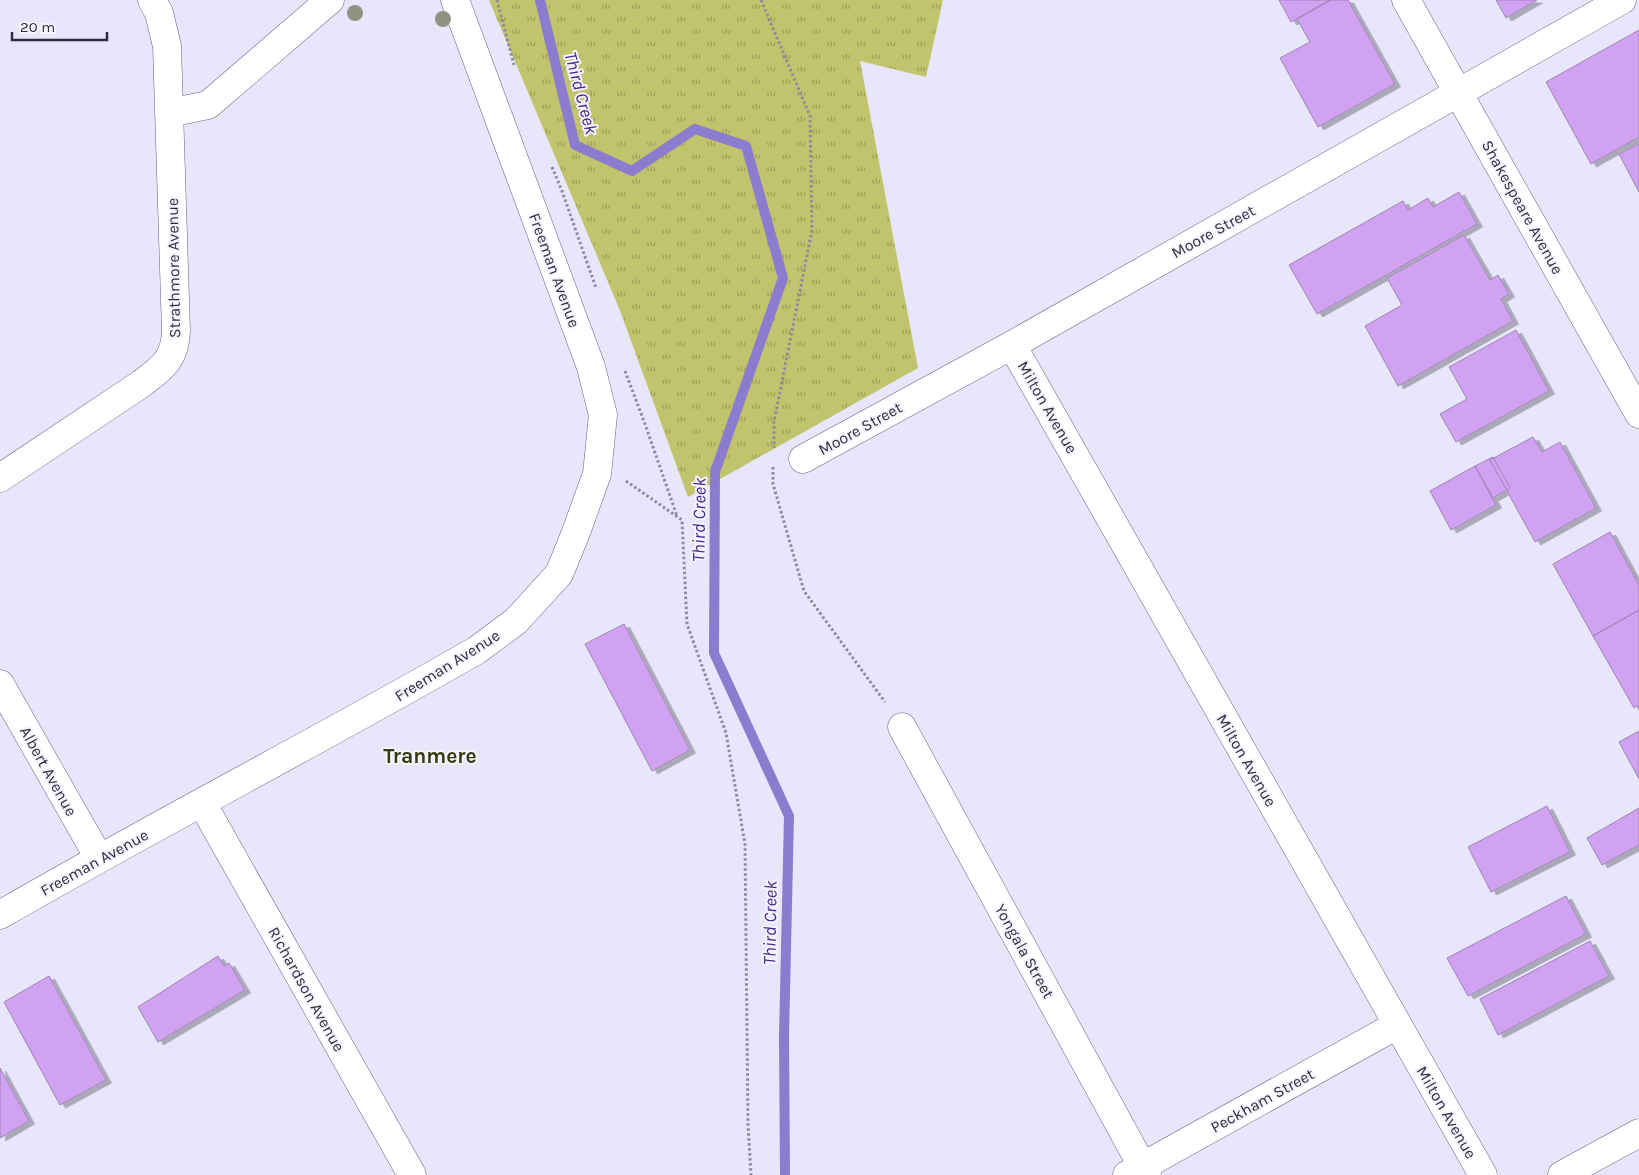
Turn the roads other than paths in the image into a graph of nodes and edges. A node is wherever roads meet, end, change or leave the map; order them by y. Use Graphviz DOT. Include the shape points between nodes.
graph roads {
  1 [pos="152,0"];
  2 [pos="330,0"];
  3 [pos="454,0"];
  4 [pos="1406,0"];
  5 [pos="1622,0"];
  6 [pos="1458,92"];
  7 [pos="169,113"];
  8 [pos="1012,345"];
  9 [pos="1639,414"];
  10 [pos="803,459"];
  11 [pos="0,478"];
  12 [pos="0,684"];
  13 [pos="902,727"];
  14 [pos="202,803"];
  15 [pos="99,858"];
  16 [pos="0,915"];
  17 [pos="1397,1025"];
  18 [pos="1639,1133"];
  19 [pos="1138,1172"];
  20 [pos="412,1175"];
  21 [pos="1482,1175"];
  22 [pos="1562,1175"];
  1 -- 7 [label="street, Strathmore Avenue" via="159,13 167,46"];
  2 -- 7 [label="street" via="208,105"];
  3 -- 14 [label="street, Freeman Avenue" via="591,368 603,415 597,474 559,574 516,621 469,655"];
  4 -- 6 [label="street, Shakespeare Avenue"];
  5 -- 6 [label="street, Moore Street"];
  6 -- 8 [label="street, Moore Street"];
  6 -- 9 [label="street, Shakespeare Avenue"];
  7 -- 11 [label="street, Strathmore Avenue" via="176,332 173,352 162,369"];
  8 -- 10 [label="street, Moore Street"];
  8 -- 17 [label="street, Milton Avenue"];
  12 -- 15 [label="street, Albert Avenue"];
  13 -- 19 [label="street, Yongala Street"];
  14 -- 15 [label="street, Freeman Avenue"];
  14 -- 20 [label="street, Richardson Avenue"];
  15 -- 16 [label="street, Freeman Avenue"];
  17 -- 19 [label="street, Peckham Street"];
  17 -- 21 [label="street, Milton Avenue"];
  18 -- 22 [label="street"];
}
